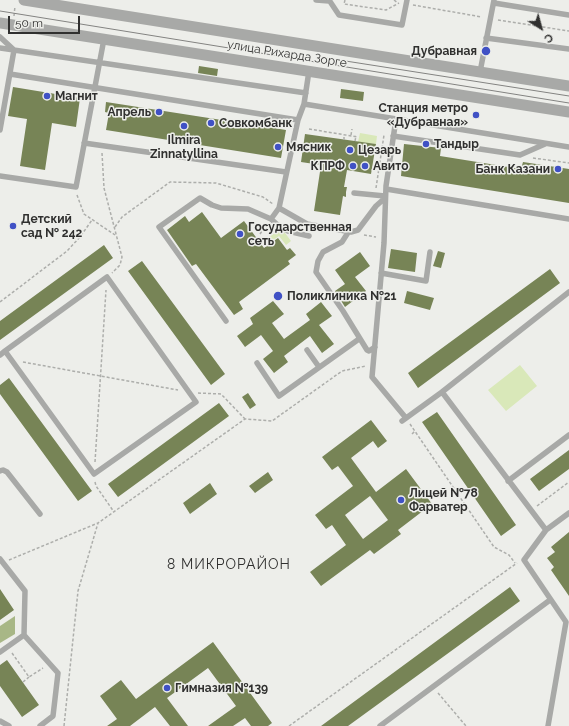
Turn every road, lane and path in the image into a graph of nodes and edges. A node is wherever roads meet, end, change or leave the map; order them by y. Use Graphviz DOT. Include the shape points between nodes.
graph roads {
  1 [pos="24,0"];
  2 [pos="316,0"];
  3 [pos="345,0"];
  4 [pos="394,0"];
  5 [pos="329,1"];
  6 [pos="494,1"];
  7 [pos="406,2"];
  8 [pos="398,3"];
  9 [pos="569,15"];
  10 [pos="490,18"];
  11 [pos="0,23"];
  12 [pos="569,32"];
  13 [pos="0,37"];
  14 [pos="486,38"];
  15 [pos="104,39"];
  16 [pos="0,48"];
  17 [pos="569,49"];
  18 [pos="14,50"];
  19 [pos="100,62"];
  20 [pos="309,71"];
  21 [pos="480,72"];
  22 [pos="10,74"];
  23 [pos="95,86"];
  24 [pos="569,86"];
  25 [pos="306,93"];
  26 [pos="304,104"];
  27 [pos="569,112"];
  28 [pos="396,119"];
  29 [pos="298,120"];
  30 [pos="0,129"];
  31 [pos="309,129"];
  32 [pos="352,129"];
  33 [pos="344,134"];
  34 [pos="384,135"];
  35 [pos="351,136"];
  36 [pos="393,136"];
  37 [pos="344,140"];
  38 [pos="355,141"];
  39 [pos="84,143"];
  40 [pos="545,144"];
  41 [pos="102,145"];
  42 [pos="569,147"];
  43 [pos="520,155"];
  44 [pos="569,164"];
  45 [pos="286,172"];
  46 [pos="0,176"];
  47 [pos="76,187"];
  48 [pos="386,188"];
  49 [pos="354,193"];
  50 [pos="375,195"];
  51 [pos="385,197"];
  52 [pos="279,208"];
  53 [pos="272,219"];
  54 [pos="569,219"];
  55 [pos="92,220"];
  56 [pos="358,230"];
  57 [pos="349,231"];
  58 [pos="260,234"];
  59 [pos="116,236"];
  60 [pos="309,236"];
  61 [pos="384,238"];
  62 [pos="430,252"];
  63 [pos="381,273"];
  64 [pos="107,277"];
  65 [pos="569,292"];
  66 [pos="0,302"];
  67 [pos="226,321"];
  68 [pos="359,339"];
  69 [pos="375,347"];
  70 [pos="307,350"];
  71 [pos="2,353"];
  72 [pos="11,360"];
  73 [pos="257,363"];
  74 [pos="373,365"];
  75 [pos="320,367"];
  76 [pos="100,376"];
  77 [pos="189,392"];
  78 [pos="442,392"];
  79 [pos="245,418"];
  80 [pos="404,420"];
  81 [pos="415,431"];
  82 [pos="412,434"];
  83 [pos="569,435"];
  84 [pos="0,471"];
  85 [pos="94,474"];
  86 [pos="508,481"];
  87 [pos="569,482"];
  88 [pos="531,510"];
  89 [pos="114,512"];
  90 [pos="569,513"];
  91 [pos="40,514"];
  92 [pos="98,523"];
  93 [pos="546,530"];
  94 [pos="1,560"];
  95 [pos="524,560"];
  96 [pos="515,563"];
  97 [pos="550,600"];
  98 [pos="24,635"];
  99 [pos="7,647"];
  100 [pos="0,652"];
  101 [pos="49,663"];
  102 [pos="29,677"];
  103 [pos="23,682"];
  104 [pos="433,687"];
  105 [pos="0,721"];
  106 [pos="9,726"];
  107 [pos="40,726"];
  108 [pos="64,726"];
  109 [pos="289,726"];
  110 [pos="380,726"];
  111 [pos="466,726"];
  112 [pos="548,726"];
  1 -- 21 [label="street, улица Рихарда Зорге"];
  2 -- 5 [label="lane"];
  3 -- 8 [label="path" via="344,4 386,10"];
  4 -- 8 [label="path"];
  5 -- 7 [label="lane" via="339,15 402,25"];
  6 -- 9 [label="lane"];
  6 -- 10 [label="lane"];
  7 -- 8 [label="path"];
  7 -- 10 [label="path"];
  10 -- 12 [label="path"];
  10 -- 14 [label="lane"];
  11 -- 15 [label="street, улица Рихарда Зорге"];
  13 -- 18 [label="lane"];
  14 -- 17 [label="lane"];
  14 -- 21 [label="lane"];
  15 -- 19 [label="lane"];
  15 -- 20 [label="street, улица Рихарда Зорге"];
  16 -- 18 [label="lane"];
  18 -- 19 [label="lane"];
  18 -- 22 [label="lane"];
  19 -- 23 [label="lane"];
  19 -- 25 [label="lane"];
  20 -- 25 [label="lane"];
  20 -- 27 [label="street, улица Рихарда Зорге"];
  21 -- 24 [label="street, улица Рихарда Зорге"];
  22 -- 23 [label="lane"];
  22 -- 30 [label="lane"];
  23 -- 29 [label="lane"];
  23 -- 39 [label="lane"];
  25 -- 26 [label="lane"];
  26 -- 28 [label="lane"];
  26 -- 29 [label="lane"];
  28 -- 36 [label="lane"];
  28 -- 40 [label="lane"];
  29 -- 45 [label="lane"];
  31 -- 33 [label="path"];
  32 -- 35 [label="path"];
  33 -- 35 [label="path"];
  33 -- 37 [label="path"];
  34 -- 50 [label="path"];
  35 -- 38 [label="path" via="357,136"];
  36 -- 43 [label="lane"];
  36 -- 48 [label="lane"];
  39 -- 41 [label="lane"];
  39 -- 47 [label="lane"];
  40 -- 42 [label="lane"];
  40 -- 43 [label="lane"];
  41 -- 45 [label="lane"];
  41 -- 59 [label="path" via="104,188"];
  43 -- 44 [label="path"];
  45 -- 52 [label="lane"];
  46 -- 47 [label="lane"];
  47 -- 55 [label="path" via="84,214"];
  48 -- 51 [label="lane"];
  48 -- 54 [label="lane"];
  49 -- 50 [label="lane"];
  50 -- 51 [label="lane"];
  51 -- 56 [label="lane"];
  51 -- 61 [label="lane"];
  52 -- 53 [label="lane"];
  52 -- 57 [label="lane" via="307,224"];
  53 -- 58 [label="path"];
  53 -- 60 [label="lane" via="288,232"];
  53 -- 67 [label="lane" via="248,209 212,206 200,198 159,227"];
  55 -- 59 [label="path"];
  55 -- 66 [label="path" via="67,251"];
  56 -- 57 [label="lane"];
  56 -- 61 [label="path" via="365,236"];
  57 -- 68 [label="lane" via="342,242 324,252 318,261 316,272"];
  59 -- 64 [label="path" via="122,258 120,266"];
  61 -- 63 [label="lane"];
  62 -- 63 [label="lane" via="426,281"];
  63 -- 69 [label="lane"];
  64 -- 71 [label="lane"];
  64 -- 76 [label="path"];
  64 -- 77 [label="lane"];
  65 -- 78 [label="lane"];
  68 -- 69 [label="lane" via="367,350"];
  68 -- 75 [label="lane"];
  69 -- 74 [label="lane"];
  70 -- 75 [label="lane"];
  71 -- 72 [label="lane"];
  72 -- 76 [label="path"];
  72 -- 85 [label="lane"];
  73 -- 75 [label="lane" via="279,396"];
  74 -- 79 [label="path" via="342,371 272,421"];
  74 -- 80 [label="lane" via="372,377"];
  76 -- 77 [label="path"];
  76 -- 85 [label="path"];
  77 -- 79 [label="path" via="221,394"];
  77 -- 85 [label="lane" via="196,402"];
  78 -- 80 [label="lane"];
  78 -- 86 [label="lane"];
  79 -- 89 [label="path"];
  80 -- 81 [label="path"];
  81 -- 82 [label="path"];
  81 -- 96 [label="path" via="494,547 509,555"];
  83 -- 86 [label="lane"];
  84 -- 91 [label="lane" via="7,472"];
  85 -- 89 [label="path" via="96,486"];
  86 -- 88 [label="lane"];
  87 -- 88 [label="path"];
  88 -- 93 [label="lane"];
  89 -- 92 [label="path"];
  90 -- 93 [label="lane"];
  92 -- 94 [label="path"];
  92 -- 108 [label="path" via="78,591"];
  93 -- 95 [label="lane"];
  94 -- 98 [label="lane" via="25,591"];
  95 -- 96 [label="path"];
  95 -- 97 [label="lane"];
  96 -- 109 [label="path"];
  97 -- 104 [label="lane"];
  97 -- 112 [label="lane" via="566,622"];
  98 -- 99 [label="lane"];
  98 -- 101 [label="lane"];
  99 -- 100 [label="lane"];
  99 -- 102 [label="path"];
  101 -- 102 [label="path"];
  101 -- 107 [label="lane" via="58,673 53,716"];
  102 -- 103 [label="path"];
  104 -- 110 [label="lane"];
  104 -- 111 [label="path"];
  105 -- 106 [label="lane"];
}
